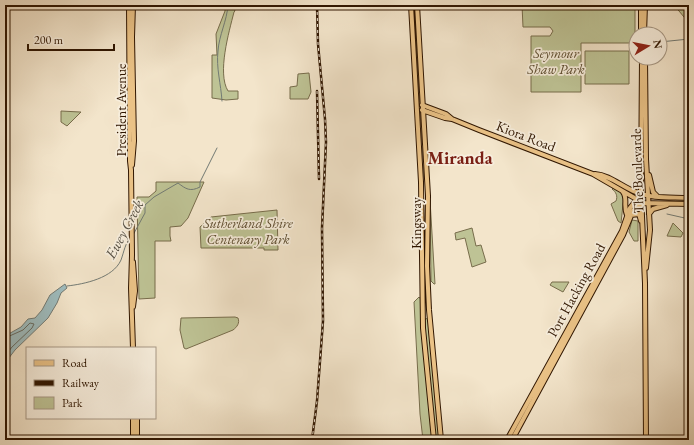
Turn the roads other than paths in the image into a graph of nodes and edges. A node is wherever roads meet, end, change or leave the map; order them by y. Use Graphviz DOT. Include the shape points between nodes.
graph roads {
  1 [pos="129,5"];
  2 [pos="133,5"];
  3 [pos="411,5"];
  4 [pos="417,5"];
  5 [pos="641,5"];
  6 [pos="644,5"];
  7 [pos="641,26"];
  8 [pos="644,26"];
  9 [pos="643,66"];
  10 [pos="643,66"];
  11 [pos="422,105"];
  12 [pos="417,106"];
  13 [pos="423,110"];
  14 [pos="452,119"];
  15 [pos="646,157"];
  16 [pos="131,168"];
  17 [pos="593,174"];
  18 [pos="422,186"];
  19 [pos="427,186"];
  20 [pos="623,191"];
  21 [pos="641,194"];
  22 [pos="648,196"];
  23 [pos="658,196"];
  24 [pos="689,198"];
  25 [pos="640,201"];
  26 [pos="648,203"];
  27 [pos="669,204"];
  28 [pos="689,204"];
  29 [pos="629,215"];
  30 [pos="649,217"];
  31 [pos="644,225"];
  32 [pos="428,234"];
  33 [pos="422,235"];
  34 [pos="645,283"];
  35 [pos="428,290"];
  36 [pos="422,293"];
  37 [pos="133,347"];
  38 [pos="525,410"];
  39 [pos="133,419"];
  40 [pos="137,419"];
  41 [pos="133,440"];
  42 [pos="137,440"];
  43 [pos="434,440"];
  44 [pos="441,440"];
  45 [pos="507,440"];
  46 [pos="512,440"];
  47 [pos="646,440"];
  1 -- 16 [label="main road, President Avenue"];
  2 -- 16 [label="main road, President Avenue" via="134,141"];
  3 -- 12 [label="main road, Kingsway"];
  4 -- 11 [label="main road, Kingsway"];
  5 -- 7 [label="main road"];
  6 -- 8 [label="main road"];
  9 -- 15 [label="main road, The Boulevarde"];
  10 -- 21 [label="main road, The Boulevarde"];
  11 -- 12 [label="main road, Kiora Road"];
  11 -- 13 [label="main road, Kingsway"];
  11 -- 14 [label="main road, Kiora Road"];
  12 -- 13 [label="main road, Kiora Road"];
  12 -- 18 [label="main road, Kingsway"];
  13 -- 14 [label="main road, Kiora Road"];
  13 -- 19 [label="main road, Kingsway"];
  14 -- 17 [label="main road, Kiora Road"];
  15 -- 22 [label="main road, The Boulevarde"];
  15 -- 23 [label="main road" via="653,192"];
  16 -- 37 [label="main road, President Avenue"];
  17 -- 20 [label="main road, Kiora Road"];
  17 -- 21 [label="main road, Kiora Road" via="604,176"];
  18 -- 19 [label="main road"];
  18 -- 33 [label="main road, Kingsway"];
  19 -- 32 [label="main road, Kingsway"];
  20 -- 25 [label="main road, Kiora Road"];
  20 -- 29 [label="main road" via="625,209"];
  21 -- 22 [label="main road"];
  21 -- 25 [label="main road, The Boulevarde"];
  22 -- 23 [label="main road"];
  22 -- 26 [label="main road, The Boulevarde"];
  23 -- 24 [label="main road"];
  25 -- 26 [label="main road, Kiora Road"];
  25 -- 29 [label="main road, Port Hacking Road"];
  25 -- 31 [label="main road, The Boulevarde"];
  26 -- 27 [label="main road"];
  26 -- 30 [label="main road, The Boulevarde"];
  27 -- 28 [label="main road"];
  27 -- 30 [label="main road" via="652,210"];
  29 -- 31 [label="main road" via="639,215"];
  29 -- 38 [label="main road, Port Hacking Road" via="623,235"];
  30 -- 34 [label="main road, The Boulevarde" via="650,240"];
  31 -- 34 [label="main road, The Boulevarde"];
  32 -- 33 [label="main road"];
  32 -- 35 [label="main road, Kingsway"];
  33 -- 36 [label="main road, Kingsway"];
  34 -- 47 [label="main road, The Boulevarde"];
  35 -- 36 [label="main road"];
  35 -- 44 [label="main road, Kingsway"];
  36 -- 43 [label="main road, Kingsway"];
  38 -- 45 [label="main road, Port Hacking Road"];
  38 -- 46 [label="main road, Port Hacking Road"];
  39 -- 41 [label="main road"];
  40 -- 42 [label="main road"];
}
